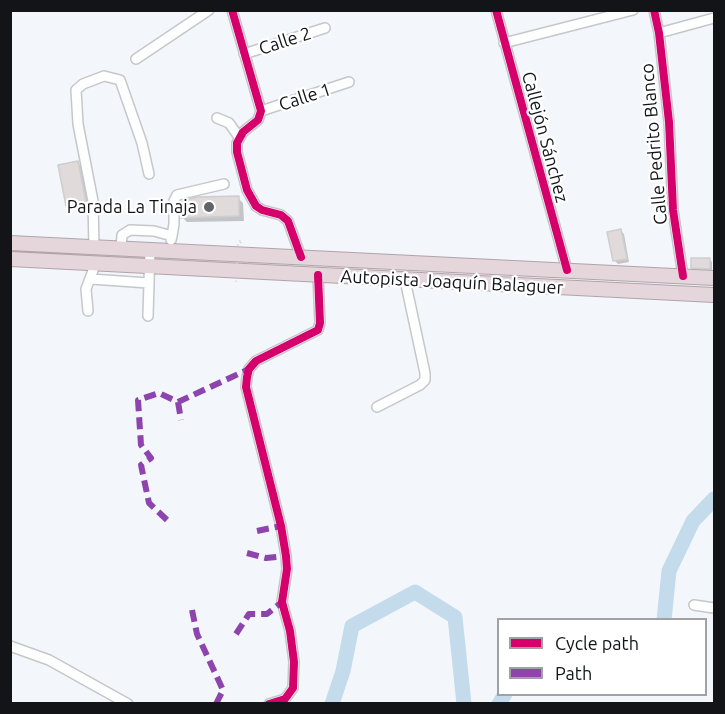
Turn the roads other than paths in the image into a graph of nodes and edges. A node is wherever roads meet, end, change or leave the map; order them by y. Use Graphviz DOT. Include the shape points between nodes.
graph roads {
  1 [pos="208,10"];
  2 [pos="232,10"];
  3 [pos="496,10"];
  4 [pos="633,10"];
  5 [pos="654,10"];
  6 [pos="714,19"];
  7 [pos="325,27"];
  8 [pos="659,33"];
  9 [pos="504,43"];
  10 [pos="244,54"];
  11 [pos="136,59"];
  12 [pos="349,82"];
  13 [pos="261,111"];
  14 [pos="217,118"];
  15 [pos="239,137"];
  16 [pos="149,174"];
  17 [pos="224,184"];
  18 [pos="172,236"];
  19 [pos="10,243"];
  20 [pos="94,247"];
  21 [pos="121,248"];
  22 [pos="150,250"];
  23 [pos="170,251"];
  24 [pos="301,257"];
  25 [pos="10,259"];
  26 [pos="95,265"];
  27 [pos="149,267"];
  28 [pos="567,270"];
  29 [pos="318,275"];
  30 [pos="683,276"];
  31 [pos="712,278"];
  32 [pos="91,279"];
  33 [pos="405,280"];
  34 [pos="148,283"];
  35 [pos="713,295"];
  36 [pos="88,311"];
  37 [pos="148,316"];
  38 [pos="377,407"];
  39 [pos="694,605"];
  40 [pos="714,608"];
  41 [pos="10,646"];
  42 [pos="128,704"];
  43 [pos="269,704"];
  1 -- 11 [label="street"];
  2 -- 10 [label="street"];
  3 -- 9 [label="street, Callejón Sánchez"];
  4 -- 9 [label="street"];
  5 -- 8 [label="street, Calle Pedrito Blanco"];
  6 -- 8 [label="street"];
  7 -- 10 [label="street, Calle 2"];
  8 -- 30 [label="street, Calle Pedrito Blanco" via="673,210"];
  9 -- 28 [label="street, Callejón Sánchez"];
  10 -- 13 [label="street"];
  12 -- 13 [label="street, Calle 1"];
  13 -- 15 [label="street" via="258,120"];
  14 -- 15 [label="street" via="229,123"];
  15 -- 24 [label="street" via="237,152 252,200 262,210 288,221"];
  16 -- 20 [label="street" via="120,80 104,76 83,84 76,90 78,124 93,201"];
  17 -- 18 [label="street" via="177,195"];
  18 -- 21 [label="street" via="130,230 122,235"];
  18 -- 23 [label="street"];
  19 -- 20 [label="highway, Autopista Joaquín Balaguer"];
  20 -- 21 [label="highway, Autopista Joaquín Balaguer"];
  21 -- 22 [label="highway, Autopista Joaquín Balaguer"];
  22 -- 23 [label="highway, Autopista Joaquín Balaguer"];
  22 -- 27 [label="street"];
  23 -- 24 [label="highway, Autopista Joaquín Balaguer"];
  24 -- 28 [label="highway, Autopista Joaquín Balaguer"];
  25 -- 26 [label="highway, Autopista Joaquín Balaguer"];
  26 -- 27 [label="highway, Autopista Joaquín Balaguer"];
  26 -- 32 [label="street"];
  27 -- 29 [label="highway, Autopista Joaquín Balaguer"];
  27 -- 34 [label="street"];
  28 -- 30 [label="highway, Autopista Joaquín Balaguer"];
  29 -- 33 [label="highway, Autopista Joaquín Balaguer"];
  29 -- 43 [label="street" via="318,330 256,361 247,377 246,387 286,556 282,602 294,662 293,688 285,699"];
  30 -- 31 [label="highway, Autopista Joaquín Balaguer"];
  32 -- 34 [label="street"];
  32 -- 36 [label="street" via="86,289"];
  33 -- 35 [label="highway, Autopista Joaquín Balaguer"];
  33 -- 38 [label="street" via="425,380"];
  34 -- 37 [label="street"];
  39 -- 40 [label="street"];
  41 -- 42 [label="street" via="49,660"];
}
